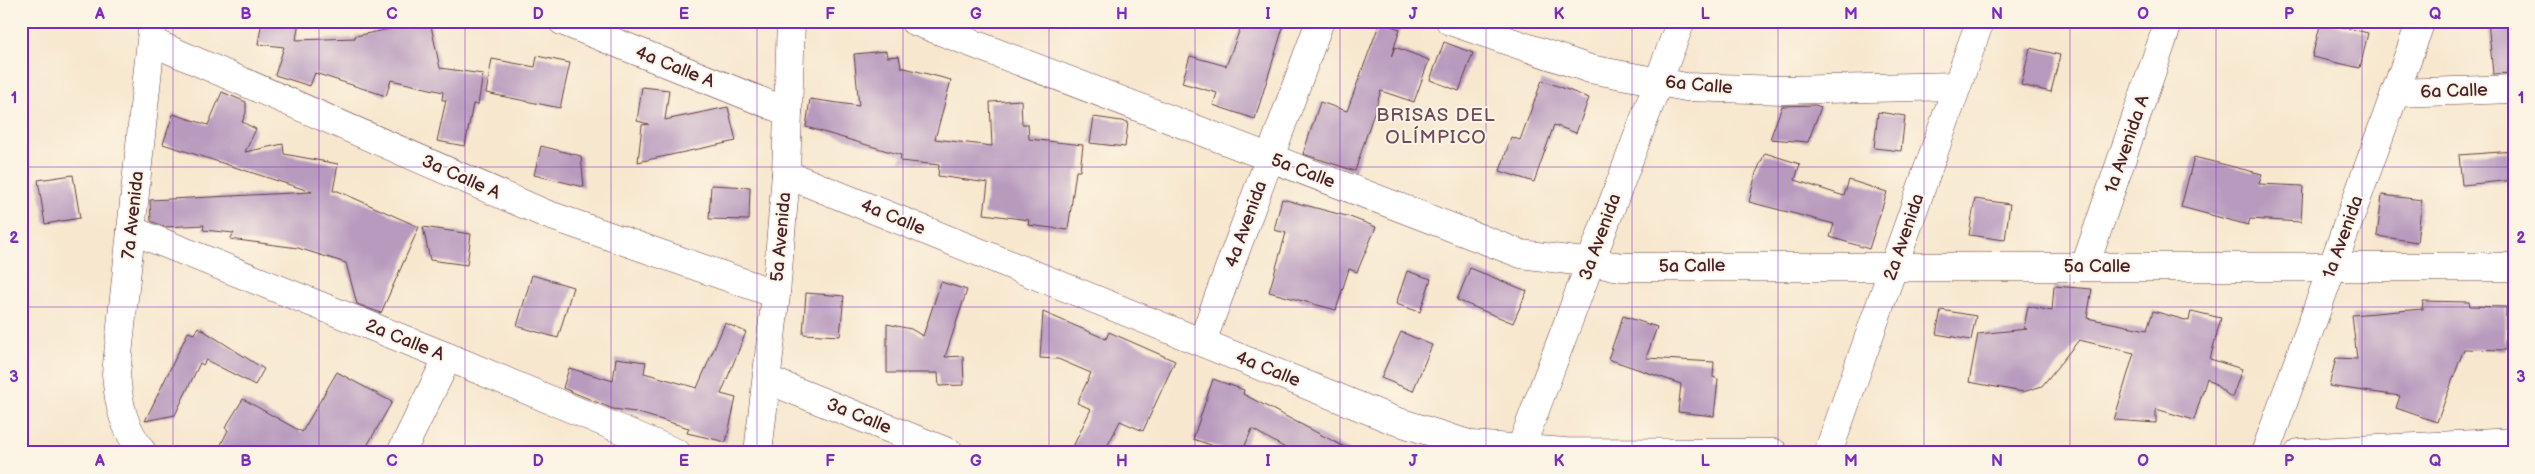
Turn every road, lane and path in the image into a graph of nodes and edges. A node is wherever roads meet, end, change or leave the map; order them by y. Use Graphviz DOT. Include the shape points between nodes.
graph roads {
  1 [pos="562,21"];
  2 [pos="791,21"];
  3 [pos="914,21"];
  4 [pos="1320,21"];
  5 [pos="1450,21"];
  6 [pos="1680,21"];
  7 [pos="1980,21"];
  8 [pos="2169,21"];
  9 [pos="2420,21"];
  10 [pos="153,32"];
  11 [pos="1658,82"];
  12 [pos="1957,86"];
  13 [pos="2514,90"];
  14 [pos="2395,93"];
  15 [pos="788,112"];
  16 [pos="1270,158"];
  17 [pos="786,174"];
  18 [pos="131,230"];
  19 [pos="1590,262"];
  20 [pos="1894,266"];
  21 [pos="2085,266"];
  22 [pos="2332,267"];
  23 [pos="2514,267"];
  24 [pos="776,294"];
  25 [pos="1202,342"];
  26 [pos="448,357"];
  27 [pos="768,380"];
  28 [pos="2514,442"];
  29 [pos="1520,451"];
  30 [pos="143,453"];
  31 [pos="401,453"];
  32 [pos="677,453"];
  33 [pos="758,453"];
  34 [pos="950,453"];
  35 [pos="1774,453"];
  36 [pos="1828,453"];
  37 [pos="2265,453"];
  38 [pos="2299,453"];
  1 -- 15 [label="street, 4a Calle A"];
  2 -- 15 [label="street, 5a Avenida"];
  3 -- 16 [label="street, 5a Calle"];
  4 -- 16 [label="street, 4a Avenida"];
  5 -- 11 [label="street, 6a Calle" via="1590,69"];
  6 -- 11 [label="street, 3a Avenida"];
  7 -- 12 [label="street, 2a Avenida"];
  8 -- 21 [label="street, 1a Avenida A"];
  9 -- 14 [label="street, 1a Avenida"];
  10 -- 18 [label="street, 7a Avenida"];
  10 -- 24 [label="street, 3a Calle A" via="546,214"];
  11 -- 12 [label="street, 6a Calle" via="1686,87 1783,90"];
  11 -- 19 [label="street, 3a Avenida"];
  12 -- 20 [label="street, 2a Avenida"];
  13 -- 14 [label="street, 6a Calle"];
  14 -- 22 [label="street, 1a Avenida"];
  15 -- 17 [label="street, 5a Avenida"];
  16 -- 19 [label="street, 5a Calle" via="1521,254"];
  16 -- 25 [label="street, 4a Avenida"];
  17 -- 24 [label="street, 5a Avenida"];
  17 -- 25 [label="street, 4a Calle"];
  18 -- 26 [label="street, 2a Calle A"];
  18 -- 30 [label="street, 7a Avenida" via="116,374 119,408"];
  19 -- 20 [label="street, 5a Calle" via="1623,266"];
  19 -- 29 [label="street, 3a Avenida"];
  20 -- 21 [label="street, 5a Calle"];
  20 -- 36 [label="street, 2a Avenida"];
  21 -- 22 [label="street, 5a Calle"];
  22 -- 23 [label="street, 5a Calle"];
  22 -- 37 [label="street, 1a Avenida"];
  24 -- 27 [label="street, 5a Avenida"];
  25 -- 29 [label="street, 4a Calle" via="1393,420 1472,445"];
  26 -- 31 [label="street"];
  26 -- 32 [label="street, 2a Calle A"];
  27 -- 33 [label="street, 5a Avenida"];
  27 -- 34 [label="street, 3a Calle"];
  28 -- 38 [label="street"];
  29 -- 35 [label="street, 4a Calle"];
}
